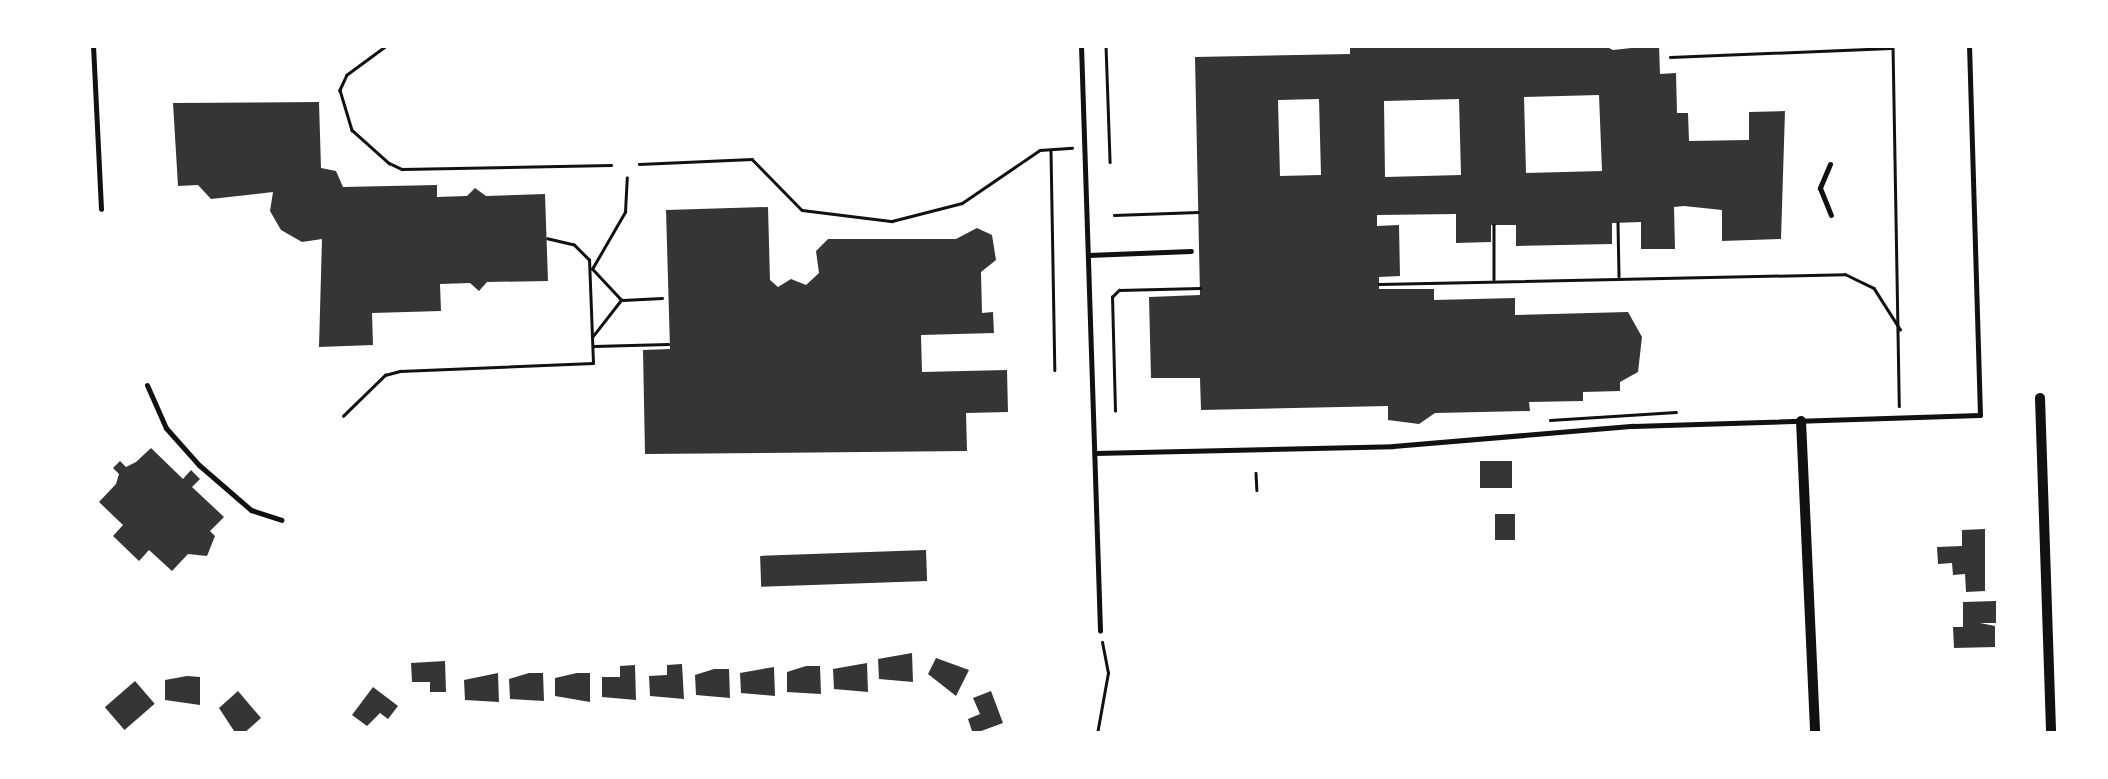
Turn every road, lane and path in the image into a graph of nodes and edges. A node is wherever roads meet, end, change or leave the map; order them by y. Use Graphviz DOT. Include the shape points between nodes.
graph roads {
  1 [pos="92,45"];
  2 [pos="388,45"];
  3 [pos="1081,45"];
  4 [pos="1106,45"];
  5 [pos="1807,45"];
  6 [pos="1969,45"];
  7 [pos="1892,46"];
  8 [pos="1808,52"];
  9 [pos="1670,57"];
  10 [pos="1072,148"];
  11 [pos="1050,149"];
  12 [pos="1110,162"];
  13 [pos="640,164"];
  14 [pos="1830,164"];
  15 [pos="611,165"];
  16 [pos="627,178"];
  17 [pos="101,210"];
  18 [pos="1198,212"];
  19 [pos="1114,214"];
  20 [pos="1831,214"];
  21 [pos="1618,223"];
  22 [pos="1494,226"];
  23 [pos="548,240"];
  24 [pos="1191,251"];
  25 [pos="1088,254"];
  26 [pos="592,269"];
  27 [pos="1619,279"];
  28 [pos="1494,282"];
  29 [pos="1379,284"];
  30 [pos="1200,288"];
  31 [pos="662,298"];
  32 [pos="621,300"];
  33 [pos="1901,330"];
  34 [pos="592,338"];
  35 [pos="668,344"];
  36 [pos="593,346"];
  37 [pos="1055,370"];
  38 [pos="147,385"];
  39 [pos="2040,398"];
  40 [pos="1899,406"];
  41 [pos="1115,411"];
  42 [pos="1690,412"];
  43 [pos="342,416"];
  44 [pos="1539,422"];
  45 [pos="1801,422"];
  46 [pos="1095,454"];
  47 [pos="1256,473"];
  48 [pos="1258,490"];
  49 [pos="281,520"];
  50 [pos="1100,631"];
  51 [pos="1097,734"];
  52 [pos="1815,734"];
  53 [pos="2052,734"];
  1 -- 17 [label="lane"];
  2 -- 15 [label="path" via="347,75 340,90 352,130 402,170"];
  3 -- 25 [label="lane"];
  4 -- 12 [label="path"];
  5 -- 8 [label="path"];
  6 -- 45 [label="lane" via="1980,415"];
  7 -- 8 [label="path"];
  7 -- 33 [label="path"];
  8 -- 9 [label="path"];
  10 -- 11 [label="path"];
  11 -- 13 [label="path" via="943,212 892,221 802,210 752,159"];
  11 -- 37 [label="path"];
  14 -- 20 [label="lane" via="1820,188"];
  16 -- 26 [label="path" via="625,212"];
  18 -- 19 [label="path"];
  21 -- 27 [label="path"];
  22 -- 28 [label="path"];
  23 -- 26 [label="path" via="574,245"];
  24 -- 25 [label="lane"];
  25 -- 46 [label="lane"];
  26 -- 32 [label="path"];
  26 -- 34 [label="path"];
  27 -- 28 [label="path"];
  27 -- 33 [label="path" via="1846,274 1874,288"];
  28 -- 29 [label="path"];
  30 -- 41 [label="path" via="1119,290 1112,297"];
  31 -- 32 [label="path"];
  32 -- 34 [label="path"];
  33 -- 40 [label="path"];
  34 -- 36 [label="path"];
  35 -- 36 [label="path"];
  36 -- 43 [label="path" via="593,363 385,375"];
  38 -- 49 [label="lane" via="166,428 198,464 251,510"];
  39 -- 53 [label="street"];
  42 -- 44 [label="path"];
  45 -- 46 [label="lane" via="1571,429 1393,446"];
  45 -- 52 [label="street"];
  46 -- 50 [label="lane"];
  47 -- 48 [label="path"];
  50 -- 51 [label="path" via="1108,673"];
}
